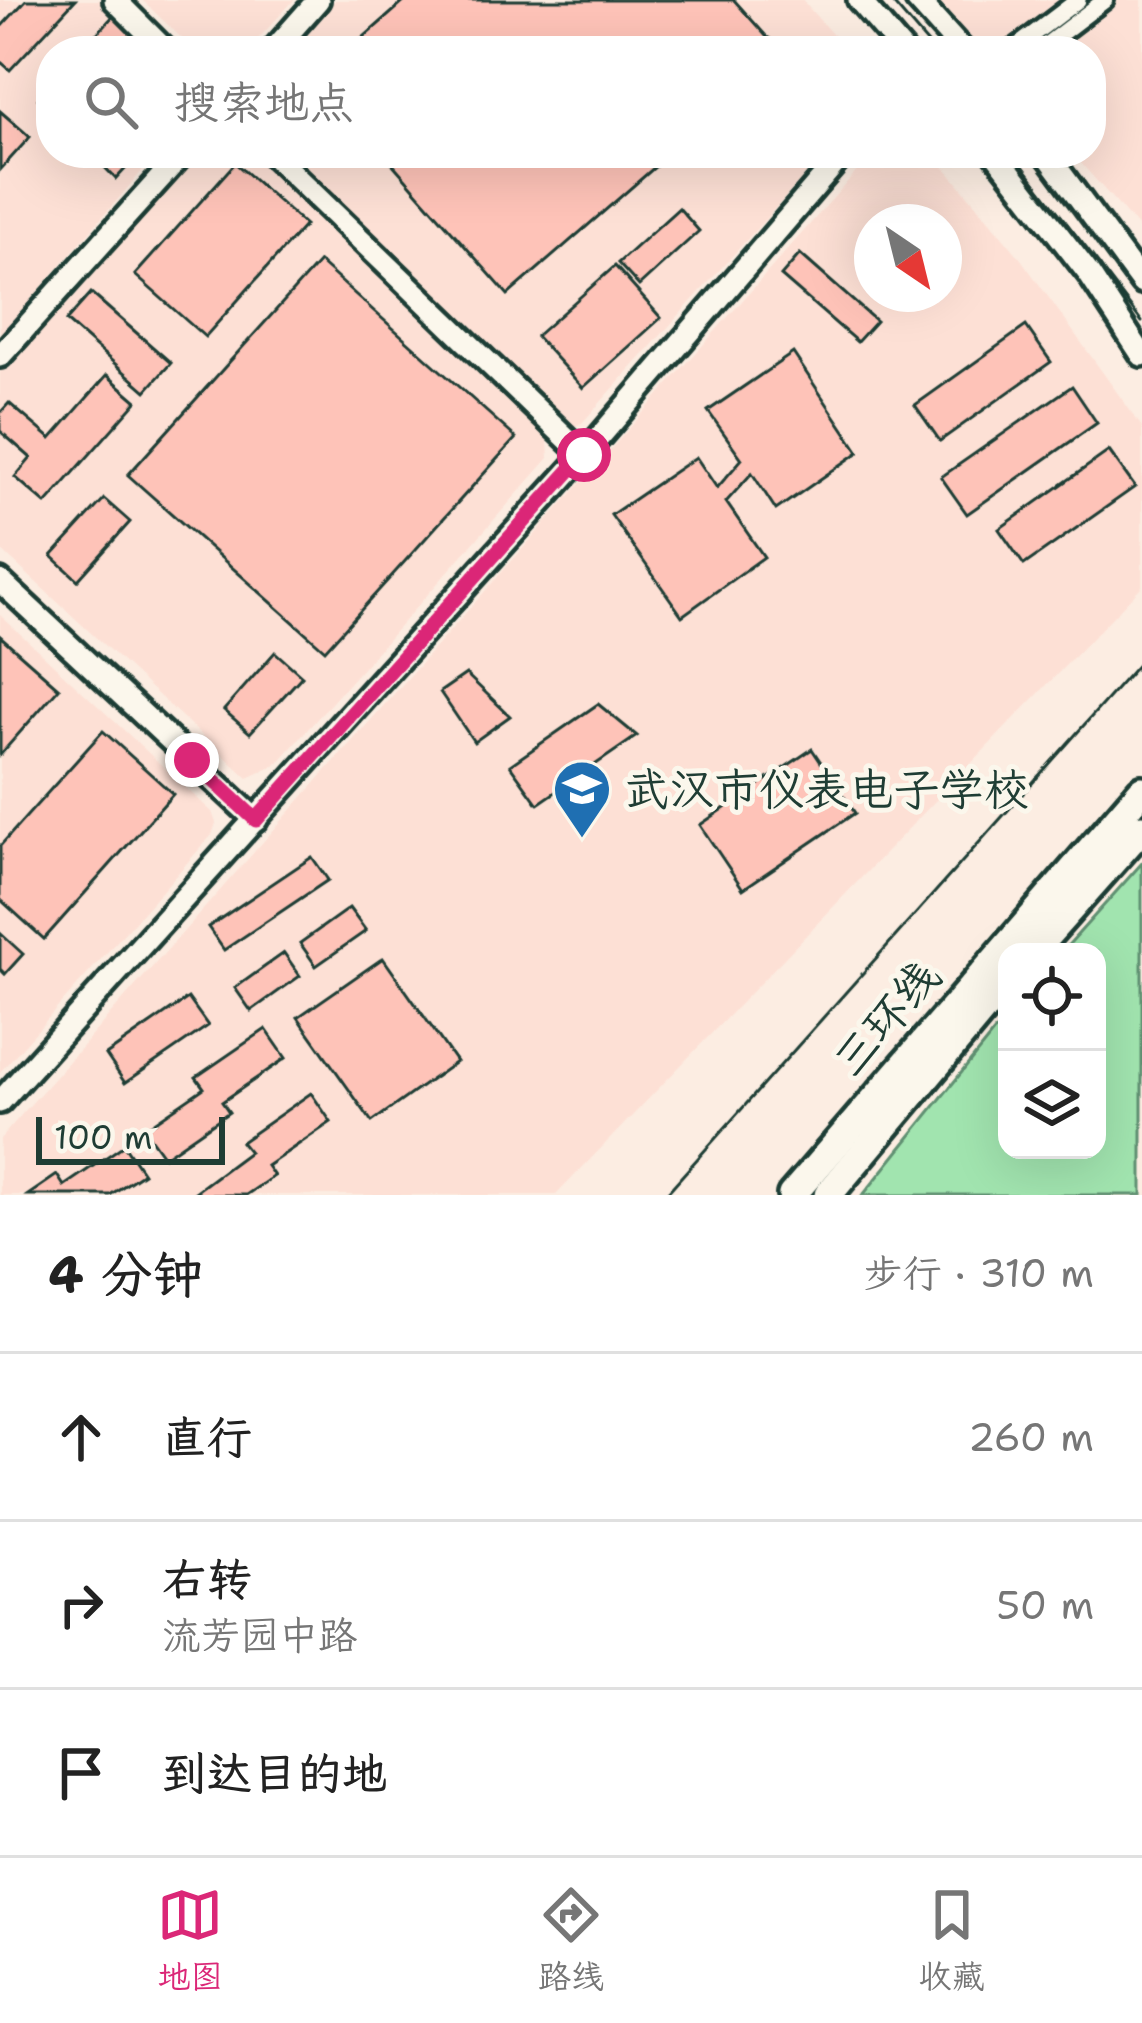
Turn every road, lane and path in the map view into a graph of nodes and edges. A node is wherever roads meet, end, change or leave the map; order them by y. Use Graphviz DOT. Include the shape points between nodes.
graph roads {
  1 [pos="115,0"];
  2 [pos="318,0"];
  3 [pos="859,0"];
  4 [pos="917,0"];
  5 [pos="1078,0"];
  6 [pos="1105,0"];
  7 [pos="151,36"];
  8 [pos="286,36"];
  9 [pos="890,36"];
  10 [pos="943,36"];
  11 [pos="1030,36"];
  12 [pos="1058,36"];
  13 [pos="169,168"];
  14 [pos="287,168"];
  15 [pos="831,168"];
  16 [pos="1006,168"];
  17 [pos="1057,168"];
  18 [pos="1142,283"];
  19 [pos="1142,355"];
  20 [pos="0,356"];
  21 [pos="584,455"];
  22 [pos="0,581"];
  23 [pos="1142,790"];
  24 [pos="256,820"];
  25 [pos="1142,828"];
  26 [pos="1040,943"];
  27 [pos="998,992"];
  28 [pos="0,1102"];
  29 [pos="792,1195"];
  30 [pos="828,1195"];
  1 -- 7 [label="street"];
  2 -- 8 [label="street"];
  3 -- 9 [label="street"];
  4 -- 10 [label="street"];
  5 -- 11 [label="street"];
  6 -- 12 [label="street"];
  13 -- 20 [label="street"];
  14 -- 21 [label="street"];
  15 -- 21 [label="street"];
  16 -- 19 [label="street"];
  17 -- 18 [label="street"];
  21 -- 24 [label="street"];
  22 -- 24 [label="street"];
  23 -- 29 [label="highway, 三环线"];
  24 -- 28 [label="street"];
  25 -- 26 [label="highway"];
  27 -- 30 [label="highway, 三环线"];
}
